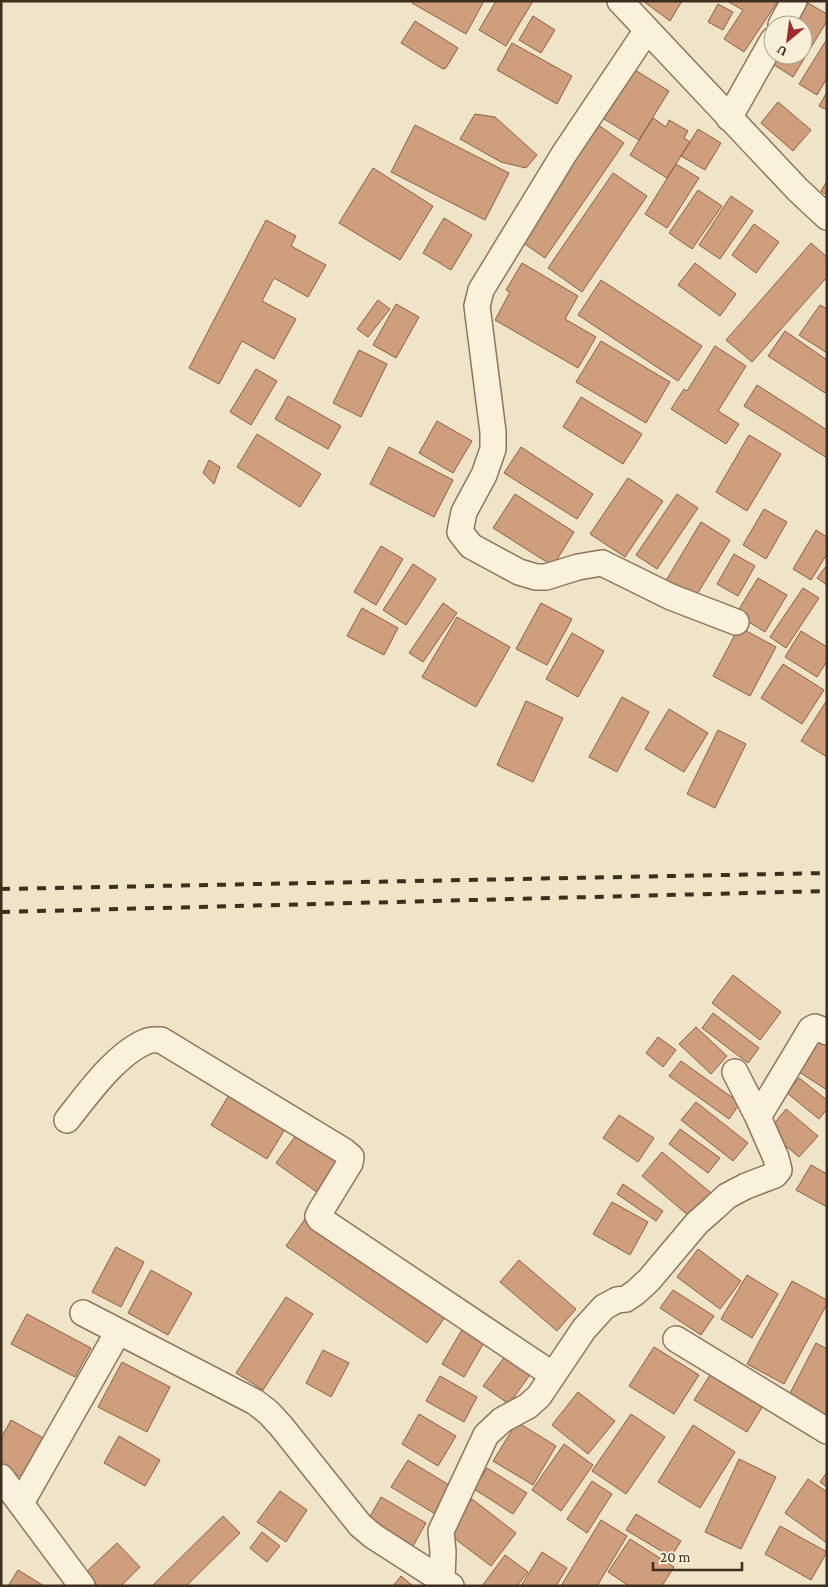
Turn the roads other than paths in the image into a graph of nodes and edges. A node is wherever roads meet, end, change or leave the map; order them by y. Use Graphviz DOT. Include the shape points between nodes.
graph roads {
  1 [pos="620,1"];
  2 [pos="794,1"];
  3 [pos="786,15"];
  4 [pos="647,30"];
  5 [pos="763,58"];
  6 [pos="729,118"];
  7 [pos="827,218"];
  8 [pos="736,622"];
  9 [pos="827,1032"];
  10 [pos="735,1072"];
  11 [pos="758,1117"];
  12 [pos="67,1120"];
  13 [pos="83,1314"];
  14 [pos="118,1332"];
  15 [pos="676,1338"];
  16 [pos="553,1375"];
  17 [pos="827,1431"];
  18 [pos="1,1477"];
  19 [pos="21,1503"];
  20 [pos="447,1583"];
  21 [pos="82,1586"];
  1 -- 4 [label="street"];
  2 -- 3 [label="street"];
  4 -- 6 [label="street"];
  4 -- 8 [label="street" via="564,154 481,290 477,306 493,432 492,449 484,475 464,512 460,532 472,546 519,572 546,577 602,563 671,597"];
  5 -- 6 [label="street"];
  6 -- 7 [label="street"];
  9 -- 11 [label="street" via="816,1027 811,1029"];
  10 -- 11 [label="street"];
  11 -- 16 [label="street" via="779,1170 775,1175 727,1196 636,1292 604,1308 584,1330"];
  12 -- 16 [label="street" via="126,1054 145,1041 160,1040 344,1151 350,1157 350,1163 320,1212 320,1219"];
  13 -- 14 [label="street"];
  14 -- 19 [label="street"];
  14 -- 20 [label="street" via="255,1402 281,1426 360,1525"];
  15 -- 17 [label="street"];
  16 -- 20 [label="street" via="528,1406 502,1420 486,1435 441,1531"];
  18 -- 19 [label="street"];
  19 -- 21 [label="street"];
}
